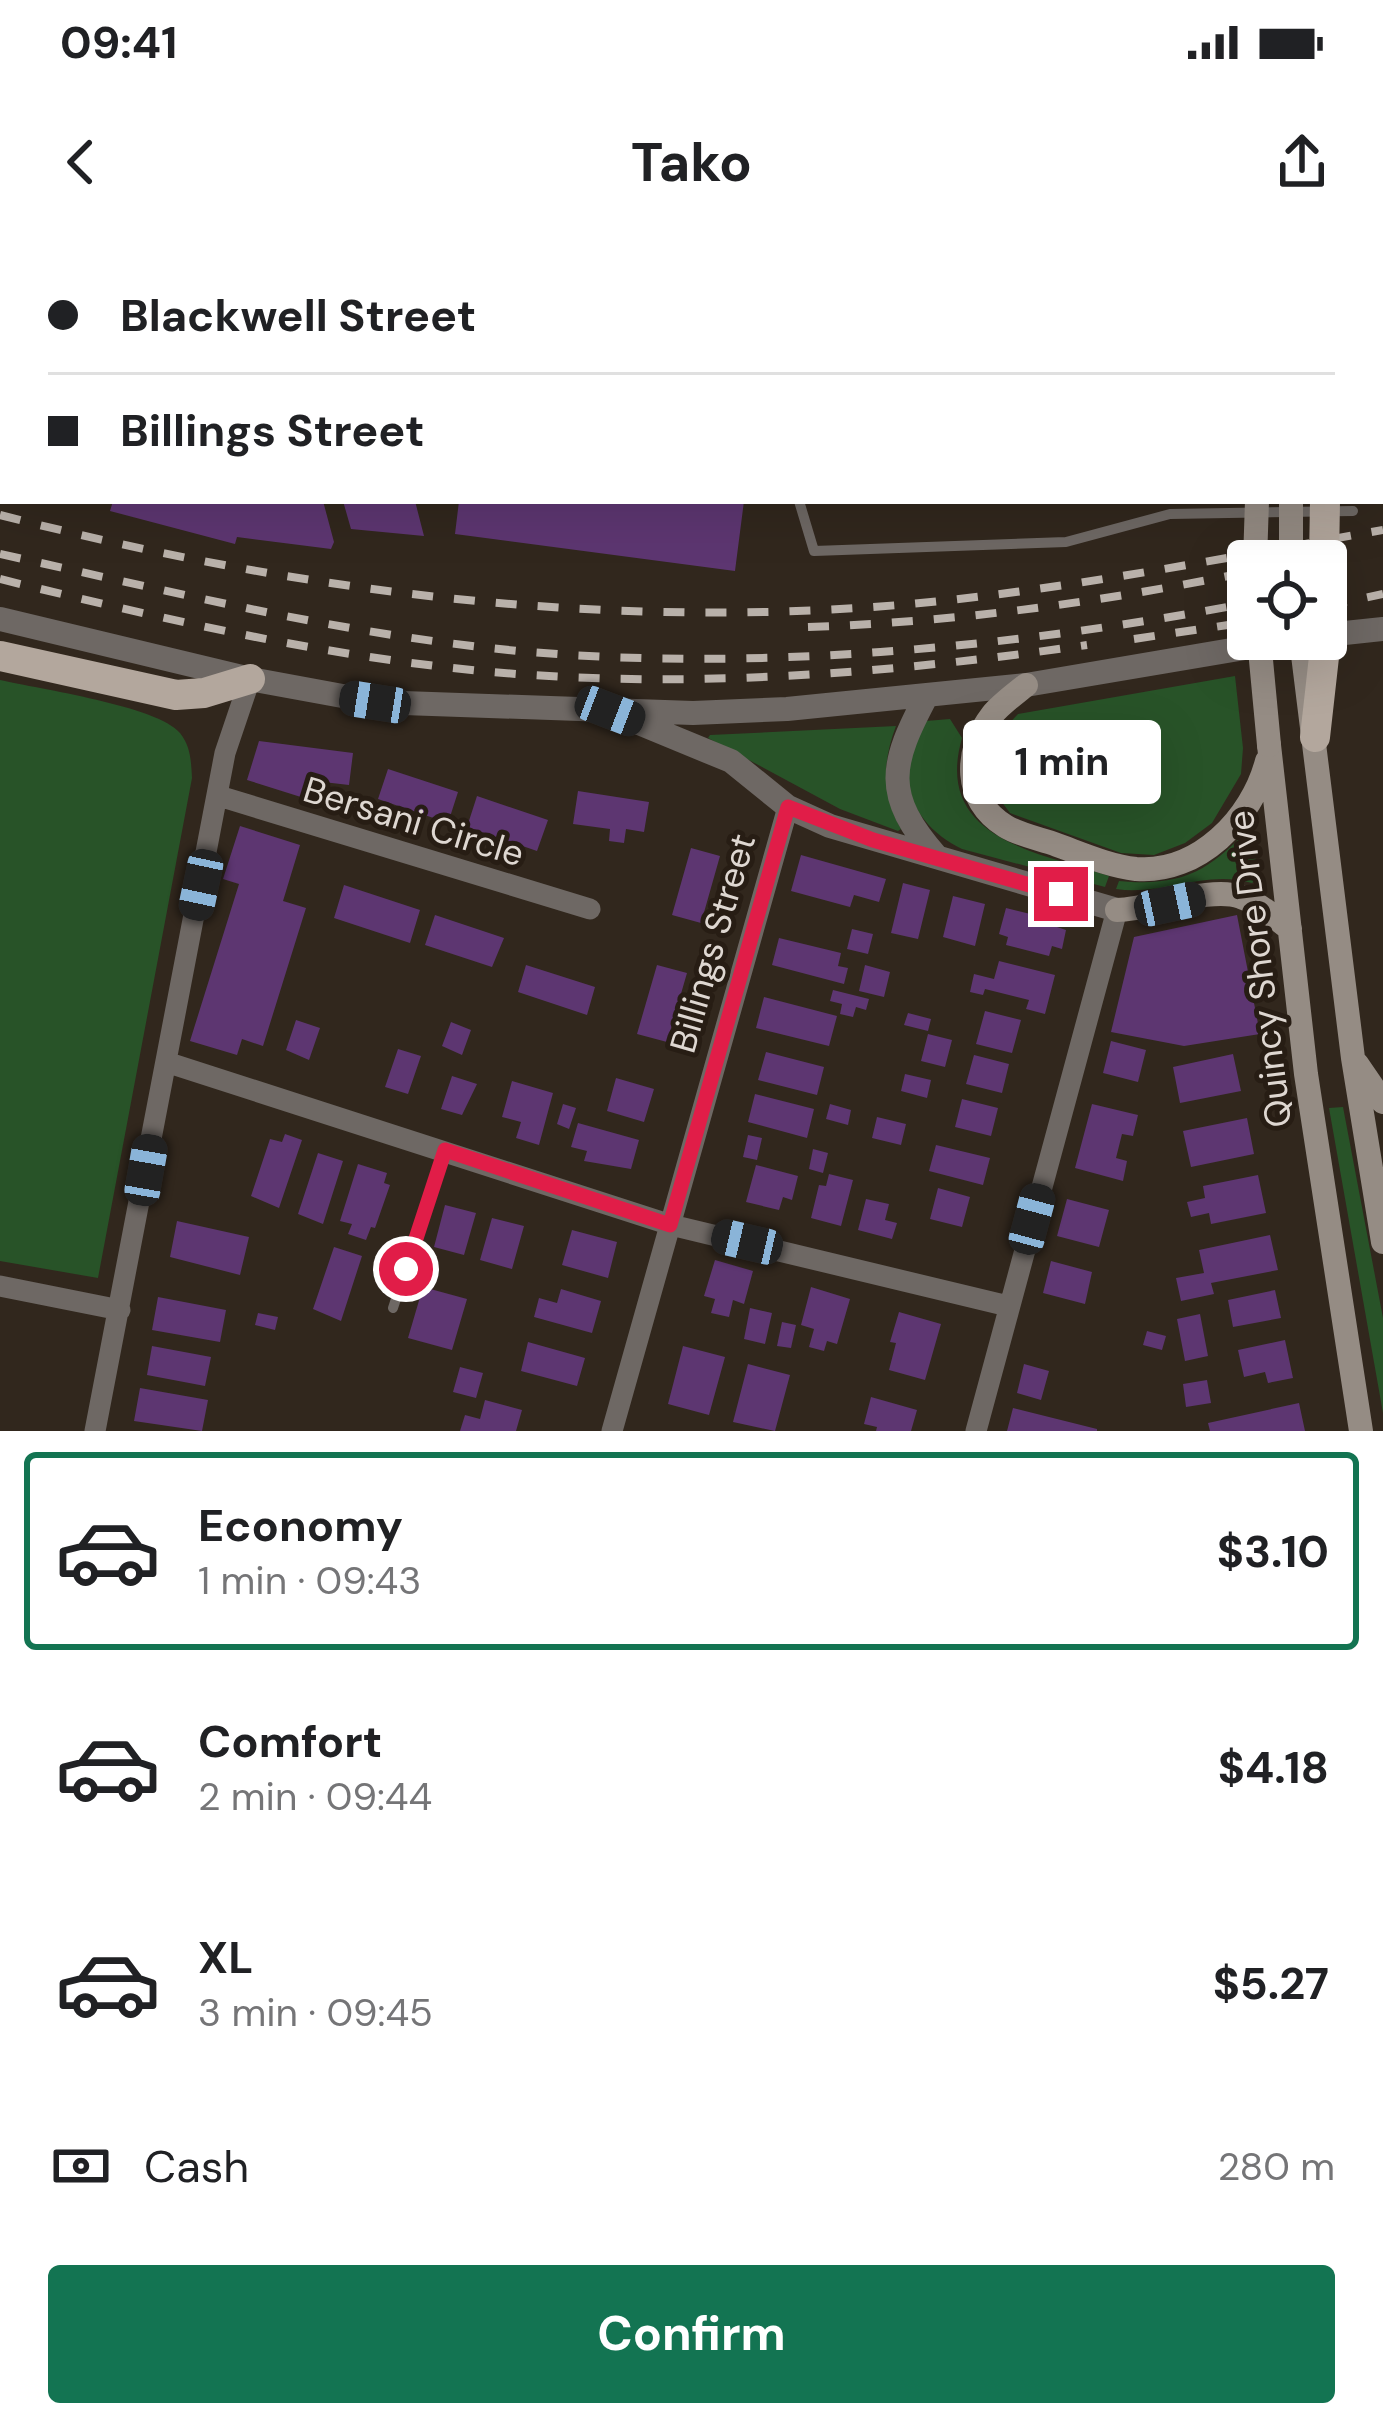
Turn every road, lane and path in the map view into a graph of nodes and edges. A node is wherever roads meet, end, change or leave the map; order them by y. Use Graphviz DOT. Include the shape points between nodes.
graph roads {
  1 [pos="803,504"];
  2 [pos="1164,504"];
  3 [pos="1257,504"];
  4 [pos="1291,504"];
  5 [pos="1339,506"];
  6 [pos="1170,514"];
  7 [pos="1256,540"];
  8 [pos="1291,540"];
  9 [pos="1330,540"];
  10 [pos="0,620"];
  11 [pos="1383,629"];
  12 [pos="1347,634"];
  13 [pos="1227,651"];
  14 [pos="0,656"];
  15 [pos="1261,660"];
  16 [pos="1303,660"];
  17 [pos="1324,660"];
  18 [pos="250,679"];
  19 [pos="1026,685"];
  20 [pos="927,695"];
  21 [pos="610,711"];
  22 [pos="1316,737"];
  23 [pos="1269,745"];
  24 [pos="219,796"];
  25 [pos="788,807"];
  26 [pos="937,857"];
  27 [pos="590,909"];
  28 [pos="1117,910"];
  29 [pos="1290,929"];
  30 [pos="1353,1058"];
  31 [pos="166,1062"];
  32 [pos="1383,1102"];
  33 [pos="445,1150"];
  34 [pos="670,1225"];
  35 [pos="1383,1242"];
  36 [pos="0,1286"];
  37 [pos="1008,1306"];
  38 [pos="393,1308"];
  39 [pos="120,1310"];
  40 [pos="94,1431"];
  41 [pos="612,1431"];
  42 [pos="976,1431"];
  43 [pos="1361,1431"];
  1 -- 6 [label="lane" via="814,551 1066,542"];
  2 -- 6 [label="lane"];
  3 -- 7 [label="main road, bridge"];
  4 -- 8 [label="main road, bridge"];
  5 -- 6 [label="lane"];
  5 -- 9 [label="main road, bridge"];
  10 -- 18 [label="street"];
  11 -- 12 [label="street"];
  13 -- 19 [label="street"];
  14 -- 18 [label="main road" via="176,695"];
  15 -- 23 [label="main road, Quincy Shore Drive, bridge"];
  16 -- 22 [label="main road"];
  17 -- 22 [label="main road"];
  18 -- 21 [label="street" via="375,702"];
  18 -- 24 [label="street"];
  19 -- 20 [label="street"];
  19 -- 23 [label="main road" via="993,713 978,739 969,770 978,800 1005,826 1124,867 1176,865 1208,848 1253,795"];
  20 -- 21 [label="street" via="787,709"];
  20 -- 26 [label="street" via="896,772 902,805"];
  21 -- 25 [label="street" via="731,761"];
  22 -- 30 [label="main road"];
  23 -- 29 [label="main road, Quincy Shore Drive"];
  24 -- 27 [label="street, Bersani Circle"];
  24 -- 31 [label="street"];
  25 -- 26 [label="street, Billings Street"];
  25 -- 34 [label="street, Billings Street"];
  26 -- 28 [label="street, Billings Street"];
  28 -- 29 [label="main road" via="1222,893 1243,897"];
  28 -- 37 [label="street"];
  29 -- 43 [label="main road, Quincy Shore Drive"];
  30 -- 32 [label="main road"];
  30 -- 35 [label="main road"];
  31 -- 33 [label="street"];
  31 -- 39 [label="street"];
  33 -- 34 [label="street"];
  33 -- 38 [label="lane"];
  34 -- 37 [label="street"];
  34 -- 41 [label="street, Billings Street"];
  36 -- 39 [label="street"];
  37 -- 42 [label="street"];
  39 -- 40 [label="street"];
}
